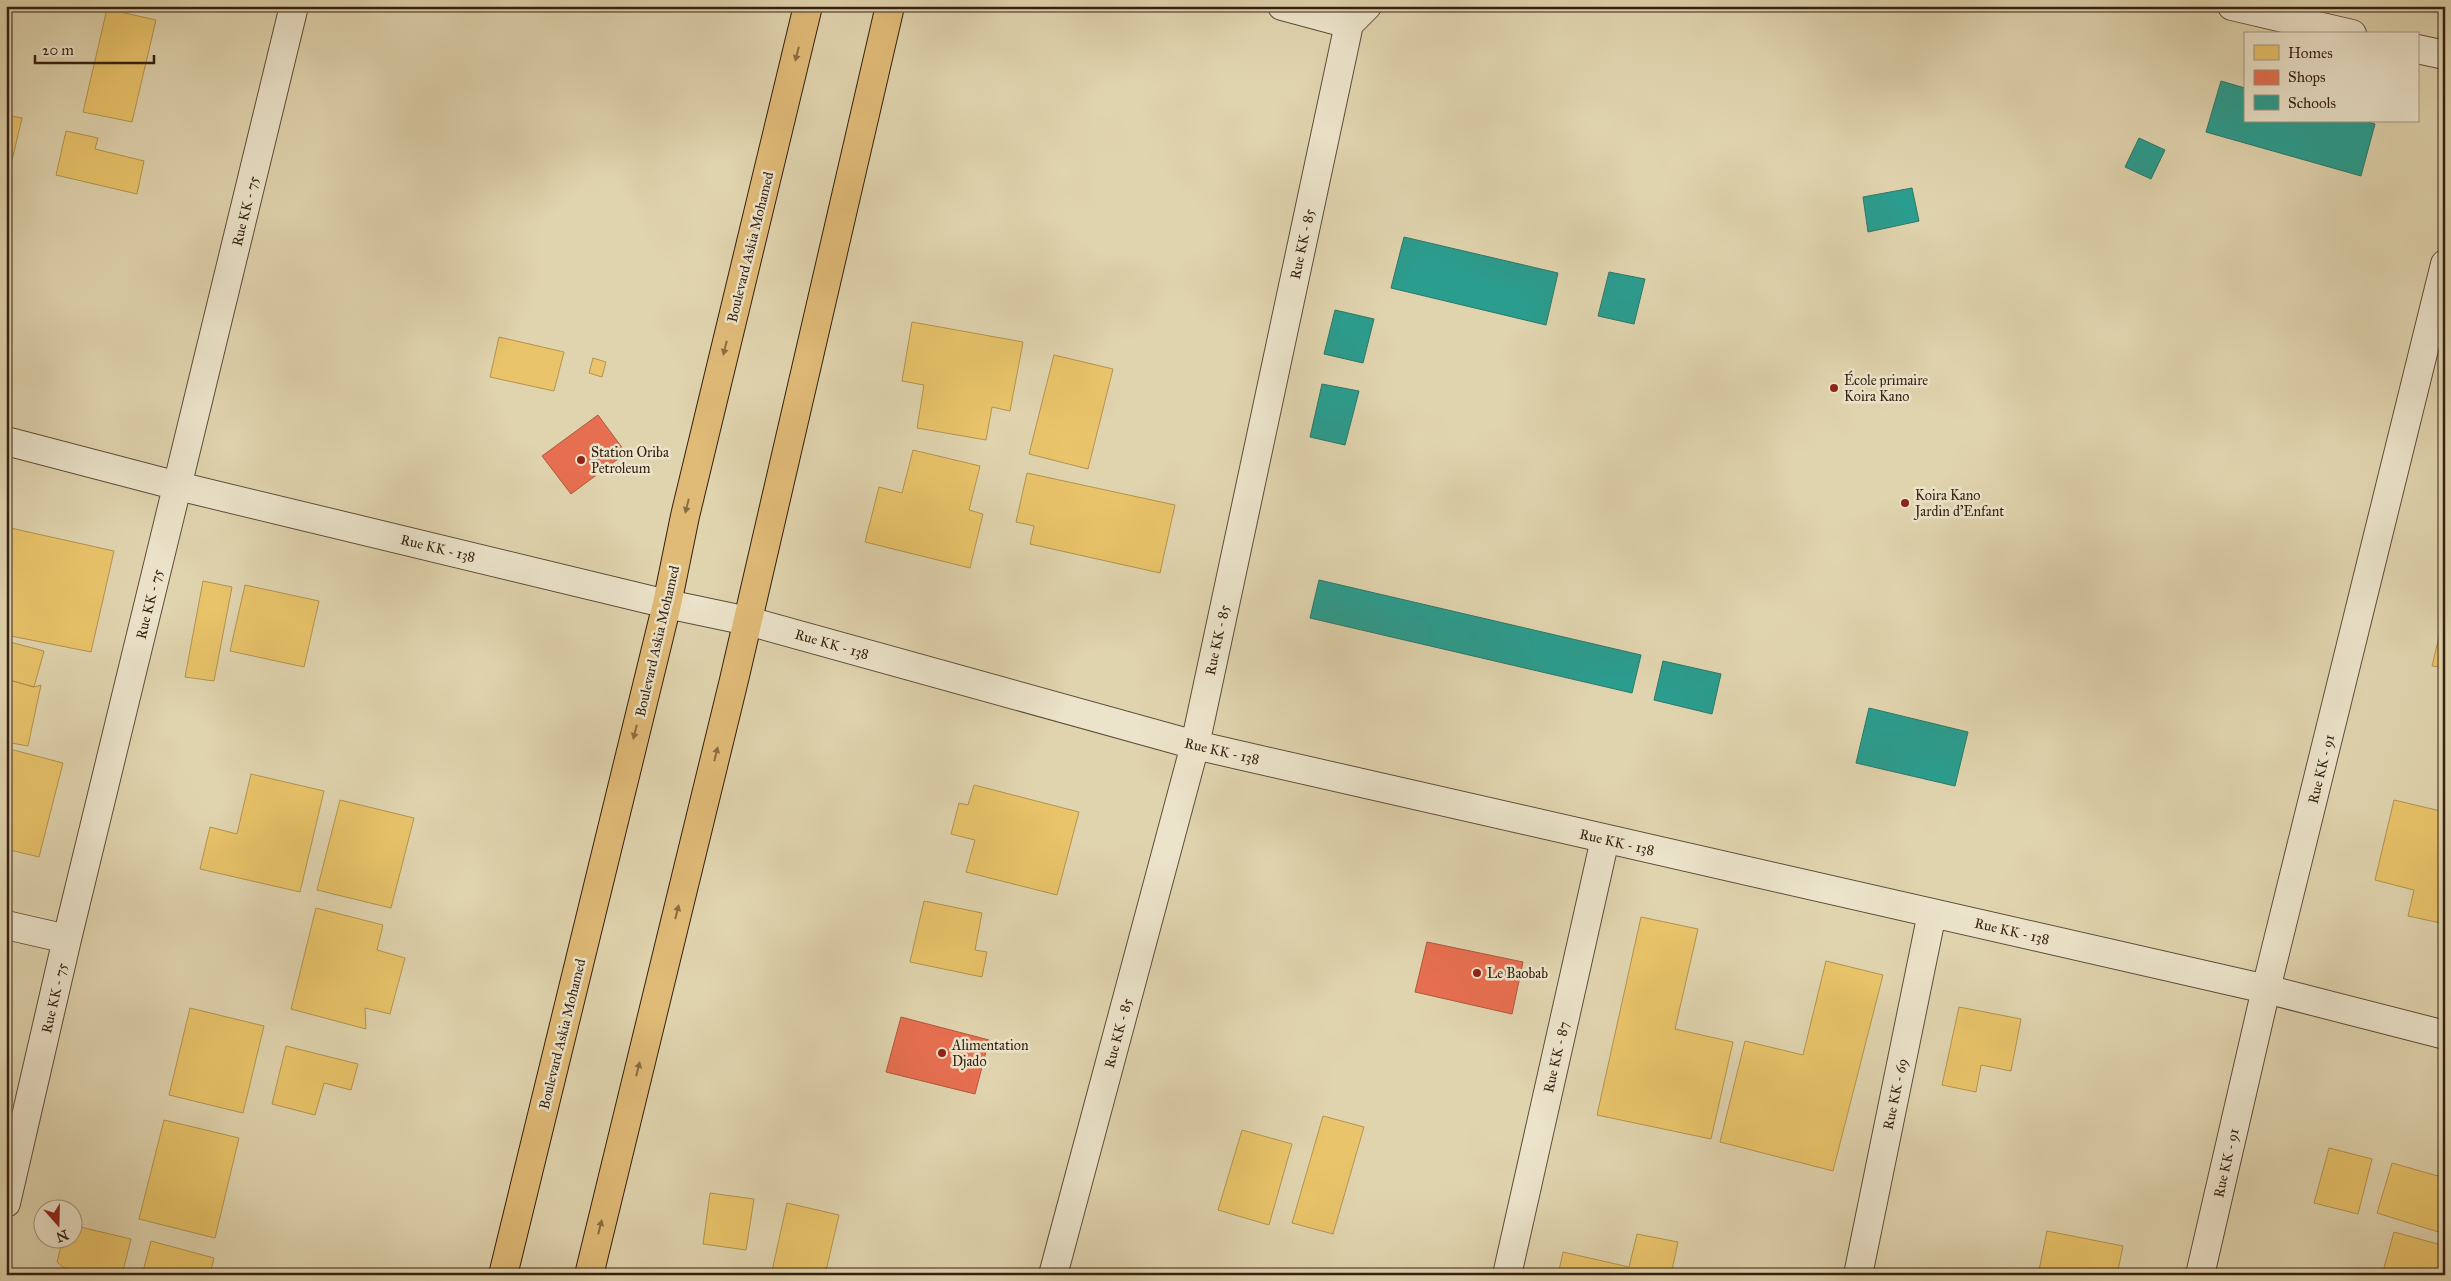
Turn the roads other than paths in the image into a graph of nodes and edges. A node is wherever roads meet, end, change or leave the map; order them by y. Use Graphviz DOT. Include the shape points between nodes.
graph roads {
  1 [pos="294,6"];
  2 [pos="808,6"];
  3 [pos="890,6"];
  4 [pos="1282,6"];
  5 [pos="2232,6"];
  6 [pos="1358,15"];
  7 [pos="2343,32"];
  8 [pos="2418,49"];
  9 [pos="2445,55"];
  10 [pos="2445,264"];
  11 [pos="6,441"];
  12 [pos="178,486"];
  13 [pos="667,604"];
  14 [pos="748,621"];
  15 [pos="1195,745"];
  16 [pos="1605,839"];
  17 [pos="1932,914"];
  18 [pos="6,924"];
  19 [pos="67,939"];
  20 [pos="2266,989"];
  21 [pos="2445,1034"];
  22 [pos="6,1203"];
  23 [pos="502,1275"];
  24 [pos="589,1275"];
  25 [pos="1053,1275"];
  26 [pos="1507,1275"];
  27 [pos="1858,1275"];
  28 [pos="2200,1275"];
  1 -- 12 [label="street, Rue KK - 75"];
  2 -- 13 [label="main road, Boulevard Askia Mohamed, one-way" via="687,506"];
  3 -- 14 [label="main road"];
  4 -- 6 [label="street"];
  5 -- 7 [label="street"];
  6 -- 15 [label="street, Rue KK - 85"];
  8 -- 9 [label="street"];
  10 -- 20 [label="street, Rue KK - 91"];
  11 -- 12 [label="street, Rue KK - 138"];
  12 -- 13 [label="street, Rue KK - 138"];
  12 -- 19 [label="street, Rue KK - 75"];
  13 -- 14 [label="street, Rue KK - 138"];
  13 -- 23 [label="main road, Boulevard Askia Mohamed, one-way"];
  14 -- 15 [label="street, Rue KK - 138"];
  24 -- 14 [label="main road, one-way"];
  15 -- 16 [label="street, Rue KK - 138"];
  15 -- 25 [label="street, Rue KK - 85"];
  16 -- 17 [label="street, Rue KK - 138"];
  16 -- 26 [label="street, Rue KK - 87"];
  17 -- 20 [label="street, Rue KK - 138"];
  17 -- 27 [label="street, Rue KK - 69"];
  18 -- 19 [label="street"];
  19 -- 22 [label="street, Rue KK - 75"];
  20 -- 21 [label="street, Rue KK - 138"];
  20 -- 28 [label="street, Rue KK - 91"];
}
